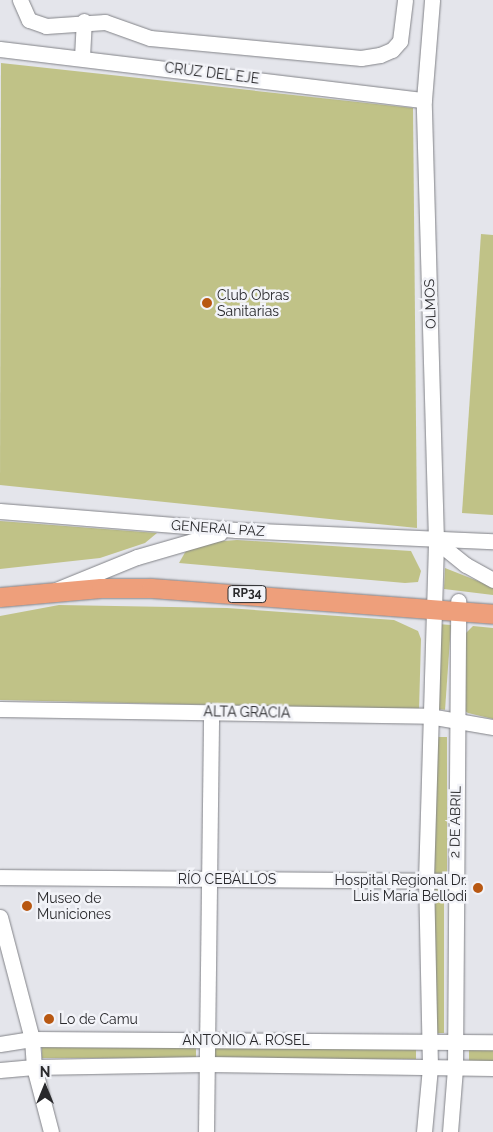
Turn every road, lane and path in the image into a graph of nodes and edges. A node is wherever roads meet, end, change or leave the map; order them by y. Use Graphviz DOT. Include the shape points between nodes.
graph roads {
  1 [pos="20,0"];
  2 [pos="405,0"];
  3 [pos="432,0"];
  4 [pos="84,21"];
  5 [pos="0,49"];
  6 [pos="82,57"];
  7 [pos="424,100"];
  8 [pos="0,511"];
  9 [pos="236,530"];
  10 [pos="436,541"];
  11 [pos="493,541"];
  12 [pos="493,550"];
  13 [pos="493,580"];
  14 [pos="61,587"];
  15 [pos="0,589"];
  16 [pos="0,597"];
  17 [pos="435,604"];
  18 [pos="493,605"];
  19 [pos="458,606"];
  20 [pos="493,614"];
  21 [pos="0,710"];
  22 [pos="211,711"];
  23 [pos="429,716"];
  24 [pos="456,718"];
  25 [pos="493,727"];
  26 [pos="0,877"];
  27 [pos="209,878"];
  28 [pos="426,880"];
  29 [pos="455,881"];
  30 [pos="0,917"];
  31 [pos="32,1039"];
  32 [pos="206,1040"];
  33 [pos="429,1040"];
  34 [pos="454,1041"];
  35 [pos="493,1042"];
  36 [pos="0,1044"];
  37 [pos="207,1064"];
  38 [pos="34,1067"];
  39 [pos="430,1067"];
  40 [pos="455,1068"];
  41 [pos="493,1068"];
  42 [pos="0,1070"];
  43 [pos="51,1132"];
  44 [pos="206,1132"];
  45 [pos="424,1132"];
  46 [pos="450,1132"];
  1 -- 4 [label="street" via="29,20 46,26"];
  2 -- 4 [label="street" via="400,41 380,56 361,58 150,38 105,22"];
  3 -- 7 [label="street, OLMOS"];
  4 -- 6 [label="street"];
  5 -- 6 [label="street, CRUZ DEL EJE"];
  6 -- 7 [label="street, CRUZ DEL EJE"];
  7 -- 10 [label="street, OLMOS"];
  8 -- 9 [label="street, GENERAL PAZ"];
  9 -- 10 [label="street, GENERAL PAZ"];
  9 -- 14 [label="street" via="186,541"];
  10 -- 11 [label="street, GENERAL PAZ"];
  10 -- 12 [label="street, GENERAL PAZ"];
  10 -- 13 [label="street" via="466,565"];
  10 -- 17 [label="street, OLMOS"];
  14 -- 15 [label="main road, RP34"];
  14 -- 16 [label="main road, RP34"];
  14 -- 17 [label="main road, RP34" via="152,580"];
  17 -- 19 [label="main road, RP34"];
  17 -- 23 [label="street, 2 DE ABRIL"];
  18 -- 19 [label="main road, RP34"];
  19 -- 20 [label="main road, RP34"];
  19 -- 24 [label="street, 2 DE ABRIL"];
  21 -- 22 [label="street, ALTA GRACIA"];
  22 -- 23 [label="street, ALTA GRACIA"];
  22 -- 27 [label="street"];
  23 -- 24 [label="street, ALTA GRACIA"];
  23 -- 28 [label="street, 2 DE ABRIL"];
  24 -- 25 [label="street, ALTA GRACIA"];
  24 -- 29 [label="street, 2 DE ABRIL"];
  26 -- 27 [label="street, RÍO CEBALLOS"];
  27 -- 28 [label="street, RÍO CEBALLOS"];
  27 -- 32 [label="street"];
  28 -- 29 [label="street, RÍO CEBALLOS"];
  28 -- 33 [label="street, 2 DE ABRIL"];
  29 -- 34 [label="street, 2 DE ABRIL"];
  30 -- 31 [label="street"];
  31 -- 32 [label="street, ANTONIO A. ROSEL"];
  31 -- 36 [label="street, ANTONIO A. ROSEL"];
  31 -- 38 [label="street"];
  32 -- 33 [label="street, ANTONIO A. ROSEL"];
  32 -- 37 [label="street"];
  33 -- 34 [label="street, ANTONIO A. ROSEL"];
  33 -- 39 [label="street, 2 DE ABRIL"];
  34 -- 35 [label="street, ANTONIO A. ROSEL"];
  34 -- 40 [label="street, 2 DE ABRIL"];
  37 -- 38 [label="street, ANTONIO A. ROSEL"];
  37 -- 39 [label="street, ANTONIO A. ROSEL"];
  37 -- 44 [label="street"];
  38 -- 42 [label="street, ANTONIO A. ROSEL"];
  38 -- 43 [label="street"];
  39 -- 40 [label="street, ANTONIO A. ROSEL"];
  39 -- 45 [label="street, 2 DE ABRIL"];
  40 -- 41 [label="street, ANTONIO A. ROSEL"];
  40 -- 46 [label="street, 2 DE ABRIL"];
}
